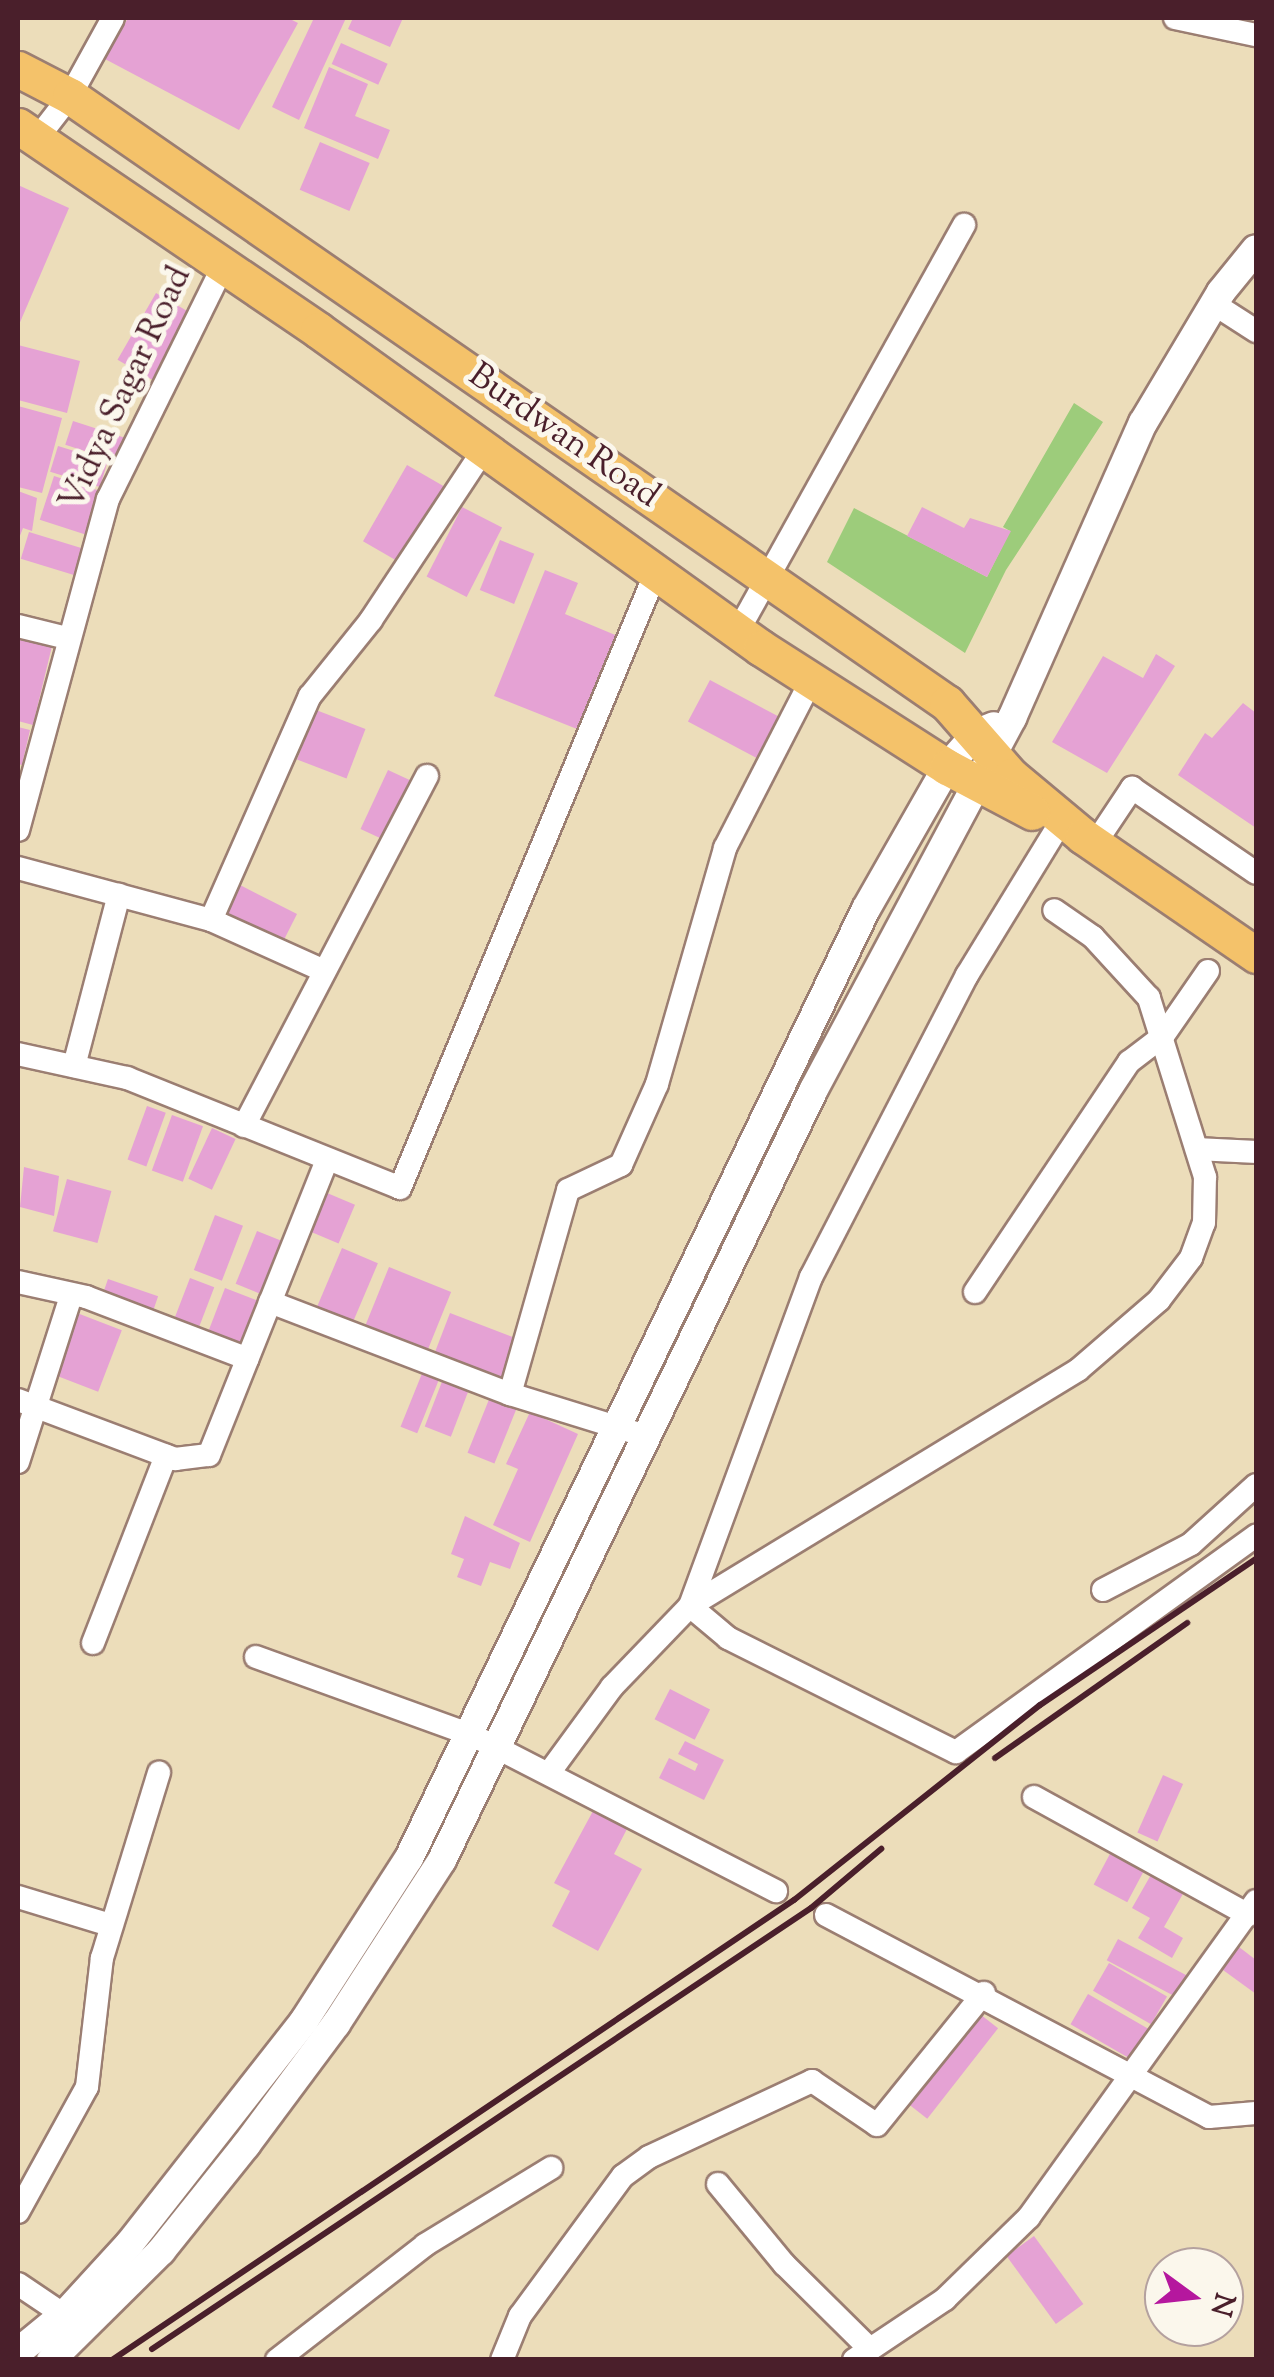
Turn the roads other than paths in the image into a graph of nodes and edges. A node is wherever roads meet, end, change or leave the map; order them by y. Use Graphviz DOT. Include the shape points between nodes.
graph roads {
  1 [pos="113,18"];
  2 [pos="1174,18"];
  3 [pos="1256,34"];
  4 [pos="18,69"];
  5 [pos="70,96"];
  6 [pos="27,133"];
  7 [pos="964,225"];
  8 [pos="1256,249"];
  9 [pos="222,268"];
  10 [pos="1214,304"];
  11 [pos="1256,331"];
  12 [pos="484,449"];
  13 [pos="656,572"];
  14 [pos="769,580"];
  15 [pos="18,626"];
  16 [pos="738,631"];
  17 [pos="67,638"];
  18 [pos="811,681"];
  19 [pos="984,742"];
  20 [pos="960,775"];
  21 [pos="427,776"];
  22 [pos="18,830"];
  23 [pos="1078,835"];
  24 [pos="18,868"];
  25 [pos="1256,874"];
  26 [pos="119,895"];
  27 [pos="1054,910"];
  28 [pos="210,920"];
  29 [pos="1256,955"];
  30 [pos="320,969"];
  31 [pos="1208,972"];
  32 [pos="1163,1036"];
  33 [pos="18,1054"];
  34 [pos="74,1066"];
  35 [pos="244,1126"];
  36 [pos="1197,1148"];
  37 [pos="1256,1152"];
  38 [pos="327,1160"];
  39 [pos="18,1282"];
  40 [pos="974,1292"];
  41 [pos="72,1296"];
  42 [pos="270,1302"];
  43 [pos="248,1359"];
  44 [pos="510,1394"];
  45 [pos="26,1402"];
  46 [pos="634,1430"];
  47 [pos="166,1456"];
  48 [pos="18,1462"];
  49 [pos="1256,1485"];
  50 [pos="1256,1536"];
  51 [pos="1103,1590"];
  52 [pos="690,1606"];
  53 [pos="94,1642"];
  54 [pos="256,1657"];
  55 [pos="472,1734"];
  56 [pos="499,1746"];
  57 [pos="159,1773"];
  58 [pos="549,1773"];
  59 [pos="1034,1797"];
  60 [pos="776,1891"];
  61 [pos="18,1897"];
  62 [pos="1253,1908"];
  63 [pos="826,1914"];
  64 [pos="110,1926"];
  65 [pos="984,1993"];
  66 [pos="1130,2074"];
  67 [pos="1256,2113"];
  68 [pos="551,2168"];
  69 [pos="718,2184"];
  70 [pos="18,2212"];
  71 [pos="18,2284"];
  72 [pos="76,2322"];
  73 [pos="18,2352"];
  74 [pos="862,2354"];
  75 [pos="51,2360"];
  76 [pos="277,2360"];
  77 [pos="502,2360"];
  1 -- 5 [label="street"];
  2 -- 3 [label="street"];
  4 -- 5 [label="main road, Burdwan Road"];
  5 -- 6 [label="street"];
  5 -- 14 [label="main road, Burdwan Road"];
  6 -- 9 [label="main road, Burdwan Road"];
  7 -- 14 [label="street"];
  8 -- 10 [label="street"];
  9 -- 12 [label="main road, Burdwan Road"];
  9 -- 17 [label="street, Vidya Sagar Road" via="108,499"];
  10 -- 11 [label="street"];
  10 -- 19 [label="street" via="1144,423 1012,718"];
  12 -- 13 [label="main road, Burdwan Road"];
  12 -- 28 [label="street" via="372,620 310,696"];
  13 -- 16 [label="main road, Burdwan Road"];
  13 -- 38 [label="street" via="400,1188"];
  14 -- 16 [label="street"];
  14 -- 19 [label="main road, Burdwan Road" via="947,703"];
  15 -- 17 [label="street"];
  16 -- 18 [label="main road, Burdwan Road"];
  17 -- 22 [label="street, Vidya Sagar Road"];
  18 -- 20 [label="main road, Burdwan Road"];
  18 -- 44 [label="street" via="726,848 656,1084 621,1165 568,1190"];
  19 -- 20 [label="street"];
  19 -- 23 [label="main road, Burdwan Road" via="1011,776"];
  20 -- 23 [label="main road, Burdwan Road"];
  20 -- 46 [label="street" via="814,1089"];
  21 -- 30 [label="street"];
  23 -- 25 [label="street" via="1132,788"];
  23 -- 29 [label="main road, Burdwan Road"];
  23 -- 52 [label="street" via="968,975 810,1277"];
  24 -- 26 [label="street"];
  26 -- 28 [label="street"];
  26 -- 34 [label="street"];
  27 -- 32 [label="street" via="1128,972 1149,998"];
  28 -- 30 [label="street"];
  30 -- 35 [label="street"];
  31 -- 32 [label="street"];
  32 -- 36 [label="street"];
  32 -- 40 [label="street" via="1129,1062"];
  33 -- 34 [label="street"];
  34 -- 35 [label="street" via="127,1078"];
  35 -- 38 [label="street"];
  36 -- 37 [label="street"];
  36 -- 52 [label="street" via="1205,1177 1204,1223 1191,1258 1159,1300 1078,1370"];
  38 -- 42 [label="street"];
  39 -- 41 [label="street"];
  41 -- 43 [label="street"];
  41 -- 45 [label="street"];
  42 -- 43 [label="street"];
  42 -- 44 [label="street"];
  43 -- 47 [label="street" via="209,1455 194,1461"];
  44 -- 46 [label="street"];
  45 -- 47 [label="street"];
  45 -- 48 [label="street"];
  46 -- 55 [label="street"];
  46 -- 56 [label="street"];
  47 -- 53 [label="street"];
  49 -- 51 [label="street" via="1190,1544"];
  50 -- 52 [label="street" via="956,1752 728,1638"];
  52 -- 58 [label="street" via="612,1687"];
  54 -- 55 [label="street"];
  55 -- 56 [label="street"];
  55 -- 72 [label="street" via="410,1858 304,2021"];
  56 -- 58 [label="street"];
  56 -- 72 [label="street" via="442,1860 336,2024 161,2252"];
  57 -- 64 [label="street"];
  58 -- 60 [label="street"];
  59 -- 62 [label="street"];
  61 -- 64 [label="street"];
  62 -- 66 [label="street"];
  63 -- 65 [label="street"];
  64 -- 70 [label="street" via="87,2087"];
  65 -- 66 [label="street"];
  65 -- 77 [label="street" via="877,2125 812,2081 649,2157 623,2176 520,2316"];
  66 -- 67 [label="street" via="1209,2117"];
  66 -- 74 [label="street" via="1028,2218 945,2299"];
  68 -- 76 [label="street" via="425,2245"];
  69 -- 74 [label="street"];
  71 -- 72 [label="street"];
  72 -- 73 [label="street"];
  72 -- 75 [label="street"];
}
